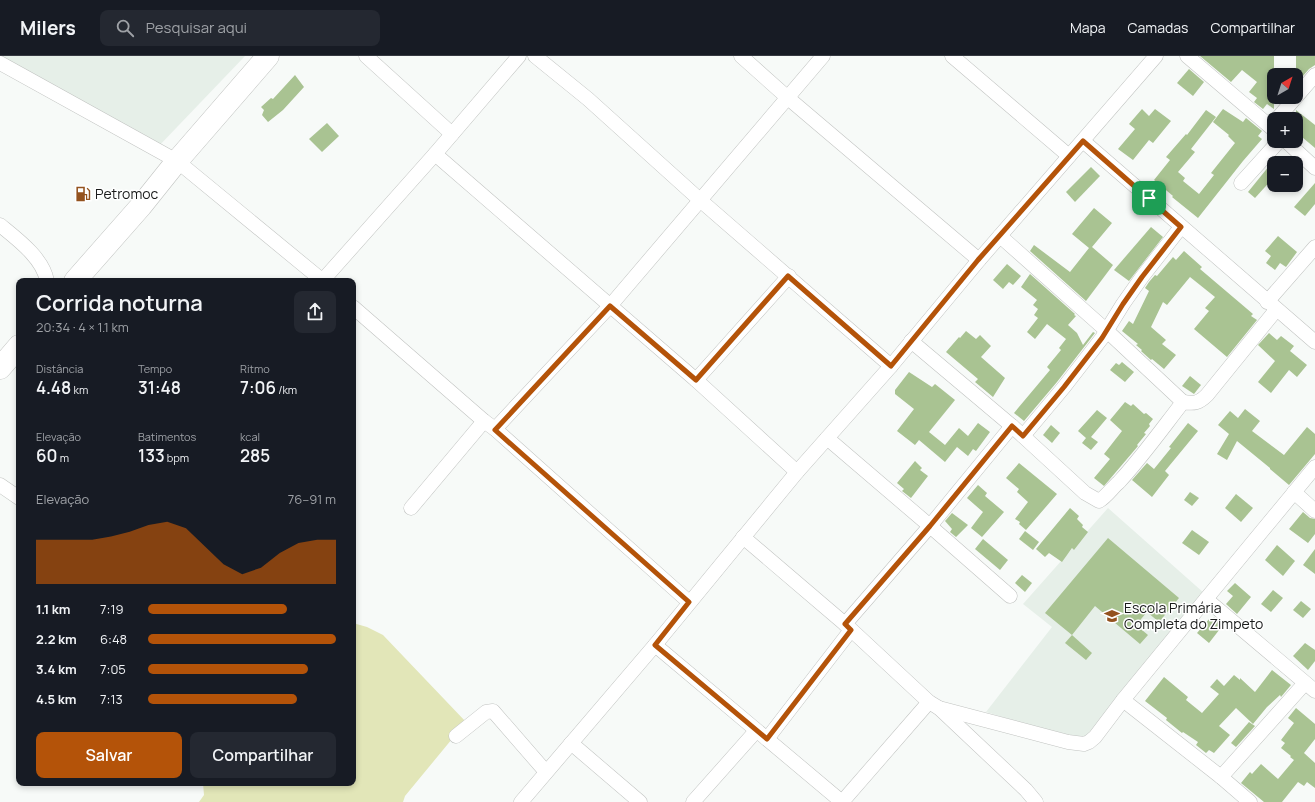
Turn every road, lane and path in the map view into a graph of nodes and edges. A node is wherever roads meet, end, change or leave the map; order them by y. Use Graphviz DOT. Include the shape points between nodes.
graph roads {
  1 [pos="268,56"];
  2 [pos="366,56"];
  3 [pos="519,56"];
  4 [pos="535,56"];
  5 [pos="741,56"];
  6 [pos="823,56"];
  7 [pos="952,56"];
  8 [pos="1156,56"];
  9 [pos="1187,56"];
  10 [pos="0,63"];
  11 [pos="1315,75"];
  12 [pos="1303,89"];
  13 [pos="788,98"];
  14 [pos="1290,104"];
  15 [pos="1284,112"];
  16 [pos="1267,119"];
  17 [pos="452,134"];
  18 [pos="1083,141"];
  19 [pos="1273,148"];
  20 [pos="1294,148"];
  21 [pos="435,154"];
  22 [pos="1069,156"];
  23 [pos="177,161"];
  24 [pos="1315,168"];
  25 [pos="1241,184"];
  26 [pos="700,200"];
  27 [pos="0,225"];
  28 [pos="1181,227"];
  29 [pos="1000,236"];
  30 [pos="1315,247"];
  31 [pos="978,260"];
  32 [pos="788,276"];
  33 [pos="46,278"];
  34 [pos="78,278"];
  35 [pos="319,278"];
  36 [pos="326,278"];
  37 [pos="610,306"];
  38 [pos="1272,306"];
  39 [pos="356,310"];
  40 [pos="1107,331"];
  41 [pos="911,341"];
  42 [pos="1315,342"];
  43 [pos="891,366"];
  44 [pos="696,380"];
  45 [pos="1183,402"];
  46 [pos="490,425"];
  47 [pos="1012,426"];
  48 [pos="1023,436"];
  49 [pos="827,438"];
  50 [pos="1315,467"];
  51 [pos="797,472"];
  52 [pos="0,485"];
  53 [pos="1294,492"];
  54 [pos="16,496"];
  55 [pos="411,508"];
  56 [pos="1315,510"];
  57 [pos="930,526"];
  58 [pos="742,537"];
  59 [pos="1010,596"];
  60 [pos="1206,599"];
  61 [pos="689,602"];
  62 [pos="848,627"];
  63 [pos="655,645"];
  64 [pos="1310,687"];
  65 [pos="1123,700"];
  66 [pos="934,705"];
  67 [pos="761,735"];
  68 [pos="456,736"];
  69 [pos="571,743"];
  70 [pos="546,772"];
  71 [pos="1221,777"];
  72 [pos="521,802"];
  73 [pos="640,802"];
  74 [pos="693,802"];
  75 [pos="842,802"];
  76 [pos="1036,802"];
  77 [pos="1250,802"];
  1 -- 23 [label="highway"];
  2 -- 17 [label="street"];
  3 -- 17 [label="street"];
  4 -- 26 [label="street" via="588,99"];
  5 -- 13 [label="street"];
  6 -- 13 [label="street"];
  7 -- 22 [label="street"];
  8 -- 18 [label="street"];
  9 -- 16 [label="street"];
  10 -- 23 [label="street"];
  11 -- 12 [label="street"];
  13 -- 26 [label="street"];
  13 -- 31 [label="street"];
  14 -- 15 [label="street"];
  17 -- 21 [label="street"];
  18 -- 22 [label="street"];
  18 -- 28 [label="street"];
  19 -- 25 [label="street"];
  20 -- 24 [label="street"];
  21 -- 36 [label="street"];
  21 -- 37 [label="street"];
  22 -- 29 [label="street"];
  23 -- 34 [label="highway"];
  23 -- 35 [label="street"];
  26 -- 32 [label="street"];
  26 -- 37 [label="street"];
  27 -- 33 [label="street" via="37,259"];
  28 -- 38 [label="street"];
  28 -- 40 [label="street" via="1142,277"];
  29 -- 31 [label="street"];
  29 -- 40 [label="street"];
  30 -- 38 [label="street"];
  31 -- 41 [label="street"];
  32 -- 43 [label="street"];
  32 -- 44 [label="street"];
  37 -- 44 [label="street"];
  37 -- 46 [label="street"];
  38 -- 42 [label="street"];
  38 -- 45 [label="street" via="1207,395 1200,402"];
  39 -- 46 [label="street"];
  40 -- 45 [label="street"];
  40 -- 48 [label="street"];
  41 -- 43 [label="street"];
  41 -- 47 [label="street"];
  43 -- 49 [label="street"];
  44 -- 51 [label="street"];
  45 -- 48 [label="street" via="1154,441 1099,501 1085,493"];
  46 -- 55 [label="street"];
  46 -- 61 [label="street"];
  47 -- 48 [label="street"];
  47 -- 57 [label="street"];
  49 -- 51 [label="street"];
  49 -- 57 [label="street"];
  50 -- 53 [label="street"];
  51 -- 58 [label="street"];
  52 -- 54 [label="street"];
  53 -- 56 [label="street"];
  53 -- 60 [label="street"];
  57 -- 59 [label="street"];
  57 -- 62 [label="street"];
  58 -- 61 [label="street"];
  58 -- 62 [label="street"];
  60 -- 64 [label="street"];
  60 -- 65 [label="street"];
  61 -- 63 [label="street"];
  62 -- 66 [label="street"];
  62 -- 67 [label="street"];
  63 -- 67 [label="street"];
  63 -- 69 [label="street"];
  64 -- 71 [label="street"];
  65 -- 66 [label="street" via="1095,737 1084,744 1068,742"];
  65 -- 71 [label="street"];
  66 -- 75 [label="street"];
  66 -- 76 [label="street"];
  67 -- 74 [label="street"];
  67 -- 75 [label="street"];
  68 -- 70 [label="street" via="486,712 493,711"];
  69 -- 70 [label="street"];
  69 -- 73 [label="street"];
  70 -- 72 [label="street"];
  71 -- 77 [label="street"];
}
